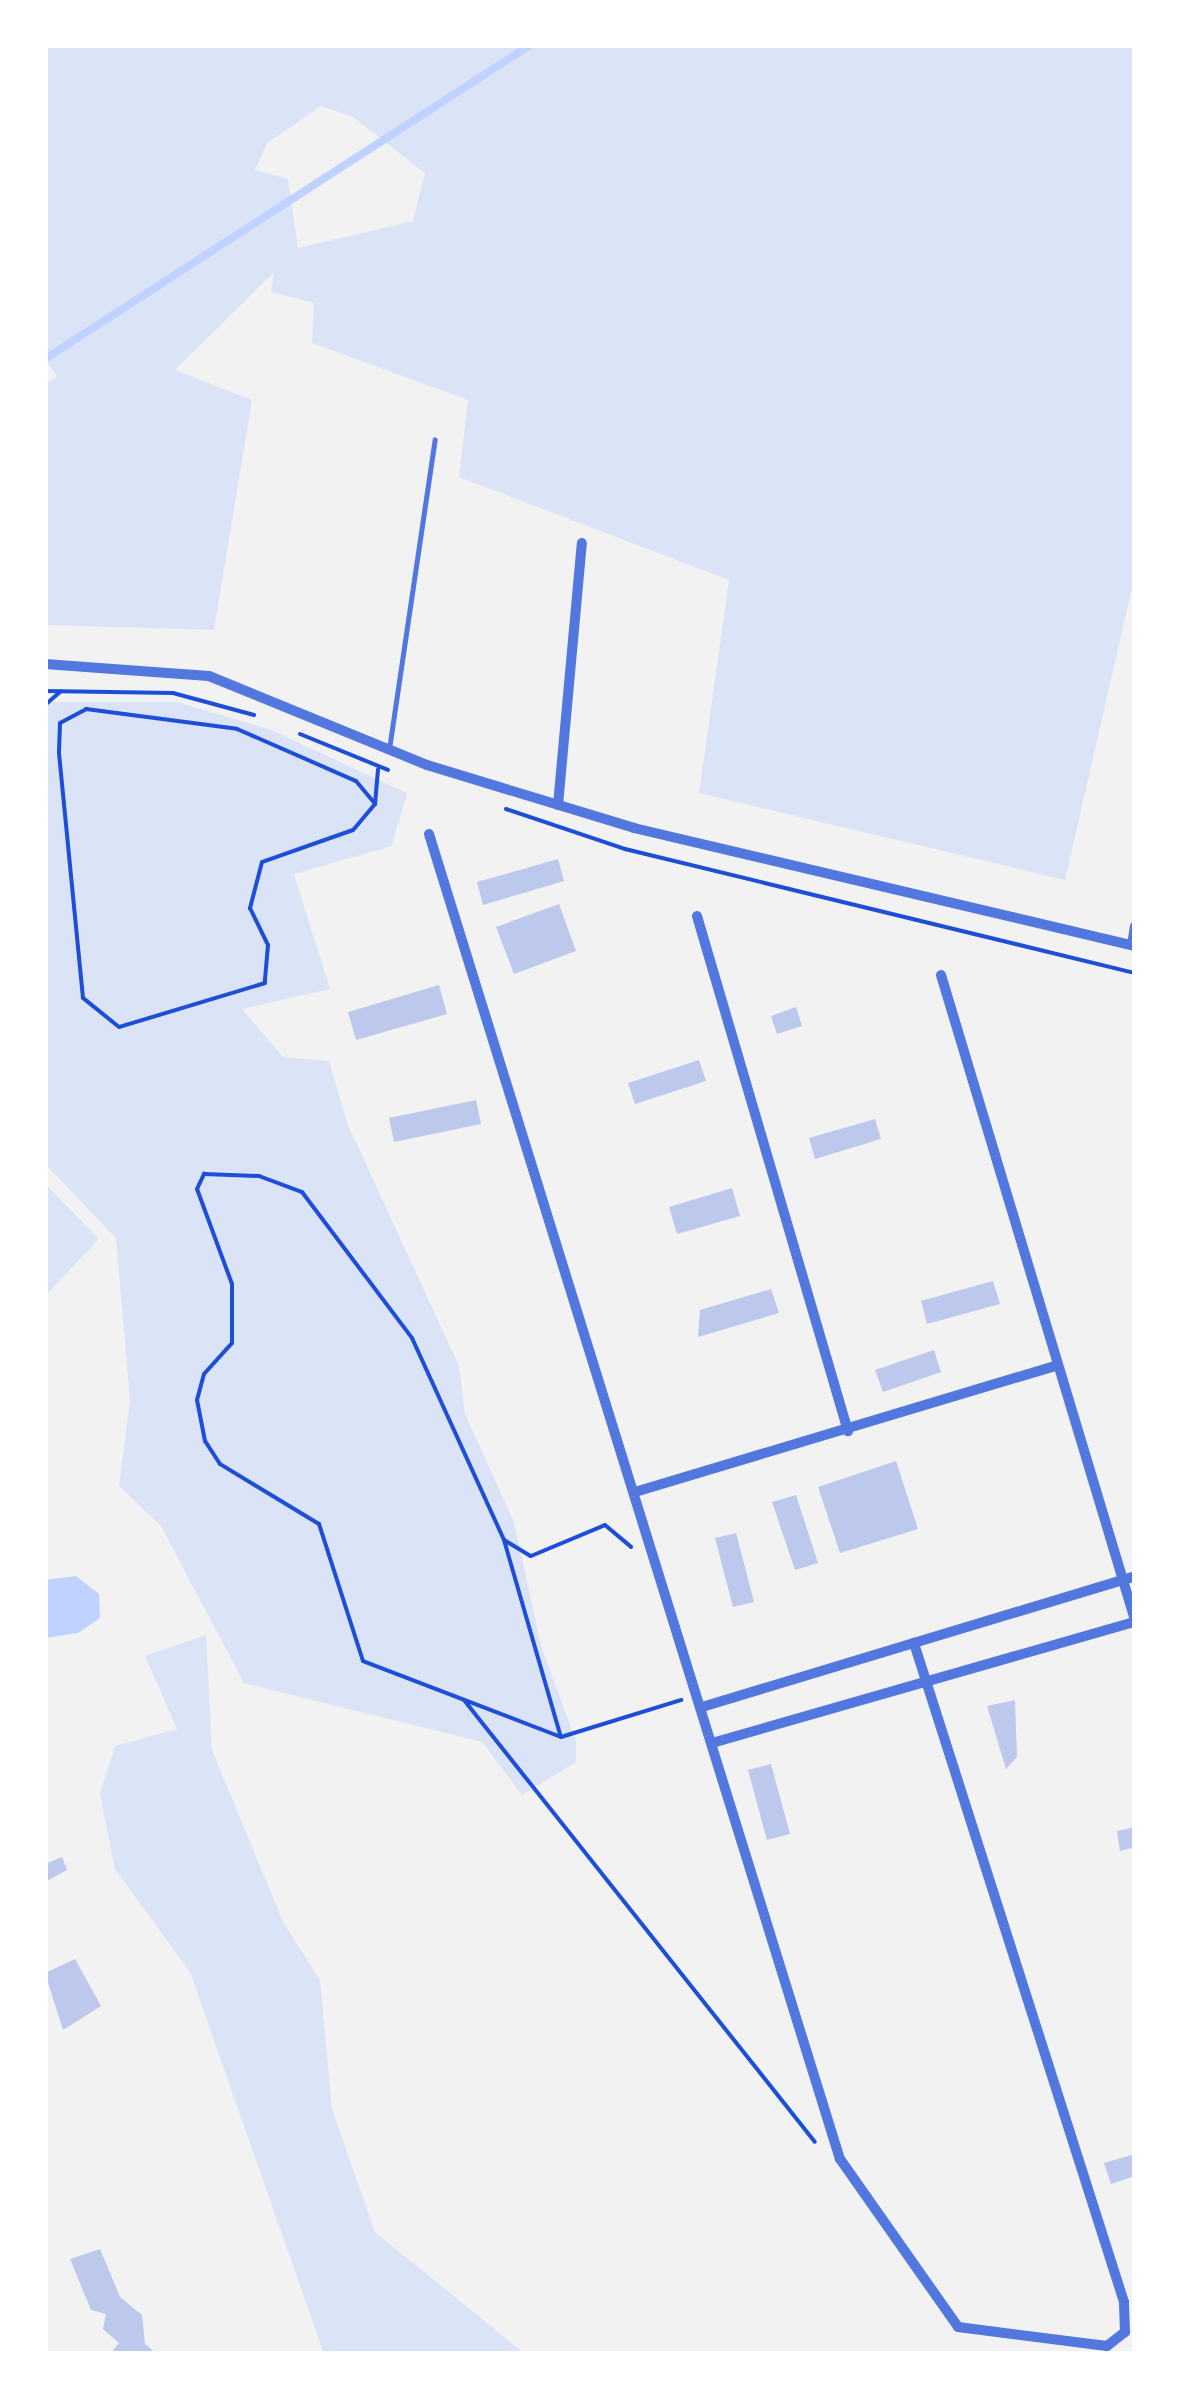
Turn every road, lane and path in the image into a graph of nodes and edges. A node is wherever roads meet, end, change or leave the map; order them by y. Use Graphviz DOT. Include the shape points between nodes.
graph roads {
  1 [pos="435,440"];
  2 [pos="582,543"];
  3 [pos="45,664"];
  4 [pos="45,691"];
  5 [pos="45,705"];
  6 [pos="383,746"];
  7 [pos="375,804"];
  8 [pos="558,805"];
  9 [pos="429,834"];
  10 [pos="697,916"];
  11 [pos="1135,926"];
  12 [pos="1133,945"];
  13 [pos="940,975"];
  14 [pos="1056,1366"];
  15 [pos="848,1431"];
  16 [pos="635,1492"];
  17 [pos="504,1540"];
  18 [pos="631,1548"];
  19 [pos="1135,1576"];
  20 [pos="1122,1580"];
  21 [pos="1135,1621"];
  22 [pos="914,1643"];
  23 [pos="926,1682"];
  24 [pos="698,1695"];
  25 [pos="464,1700"];
  26 [pos="702,1707"];
  27 [pos="561,1736"];
  28 [pos="712,1743"];
  29 [pos="818,2146"];
  1 -- 6 [label="lane"];
  2 -- 8 [label="street"];
  3 -- 6 [label="street" via="209,676"];
  4 -- 5 [label="path" via="60,691"];
  6 -- 7 [label="path"];
  6 -- 8 [label="street"];
  7 -- 7 [label="path" via="353,830 262,862 250,908 268,945 265,982 118,1028 83,998 59,752 60,723 72,712 212,721 356,781"];
  8 -- 12 [label="street"];
  9 -- 16 [label="street"];
  10 -- 15 [label="street"];
  11 -- 12 [label="street"];
  13 -- 14 [label="street"];
  14 -- 15 [label="street"];
  14 -- 20 [label="street"];
  15 -- 16 [label="street"];
  16 -- 24 [label="street"];
  17 -- 18 [label="path" via="531,1556 573,1546 598,1524"];
  17 -- 25 [label="path" via="412,1338 354,1250 302,1192 259,1176 204,1174 197,1189 232,1284 232,1344 204,1374 197,1400 204,1442 220,1464 320,1524 364,1661"];
  17 -- 27 [label="path"];
  19 -- 20 [label="street"];
  20 -- 21 [label="street"];
  20 -- 22 [label="street"];
  21 -- 23 [label="street"];
  22 -- 23 [label="street"];
  22 -- 26 [label="street"];
  23 -- 28 [label="street"];
  23 -- 28 [label="street" via="1124,2302 1119,2340 1089,2348 972,2333 943,2316 840,2158"];
  24 -- 26 [label="street"];
  24 -- 27 [label="path"];
  25 -- 27 [label="path"];
  25 -- 29 [label="path"];
  26 -- 28 [label="street"];
}
